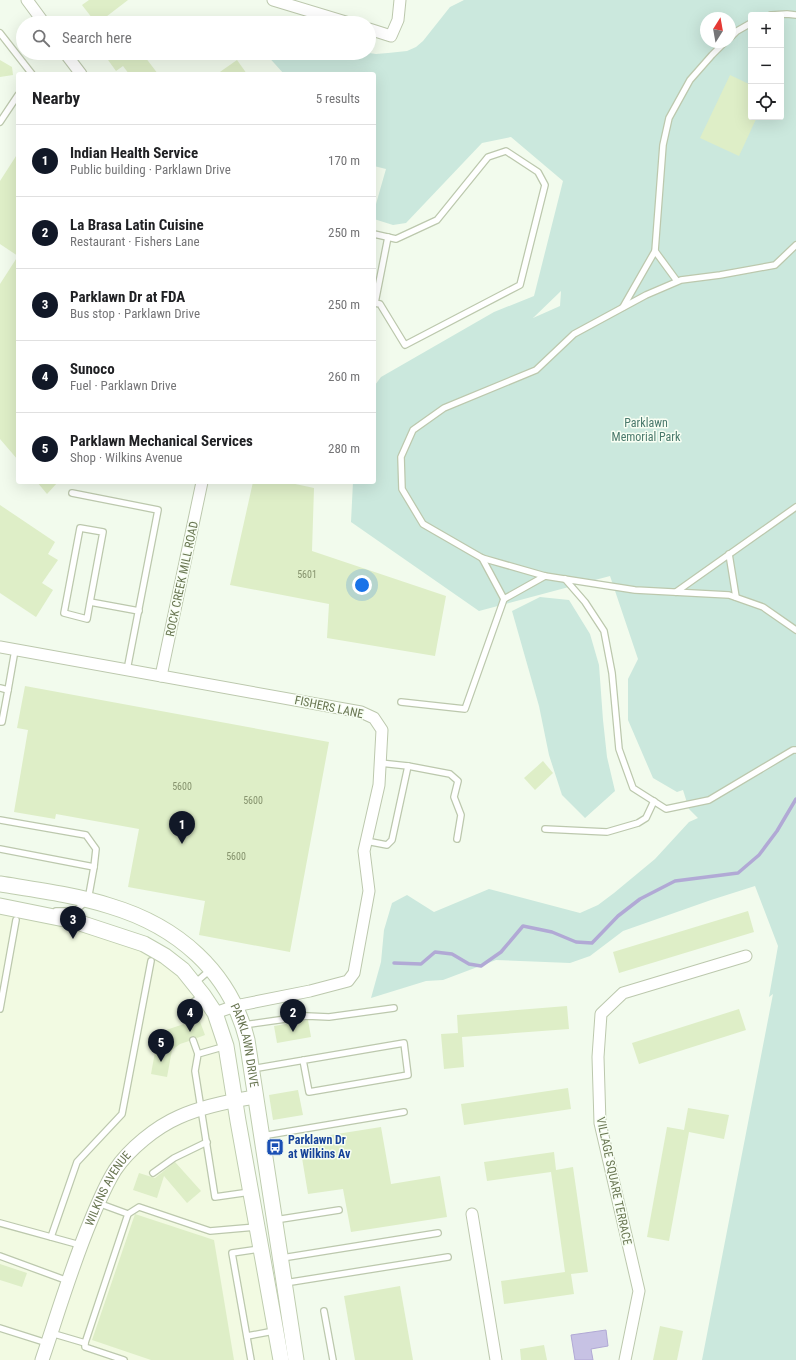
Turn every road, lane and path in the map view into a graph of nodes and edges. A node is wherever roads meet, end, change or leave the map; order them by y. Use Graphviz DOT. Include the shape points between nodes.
graph roads {
  1 [pos="27,0"];
  2 [pos="273,0"];
  3 [pos="400,0"];
  4 [pos="295,3"];
  5 [pos="784,14"];
  6 [pos="796,15"];
  7 [pos="39,16"];
  8 [pos="330,16"];
  9 [pos="748,25"];
  10 [pos="376,31"];
  11 [pos="736,32"];
  12 [pos="0,33"];
  13 [pos="718,48"];
  14 [pos="16,54"];
  15 [pos="21,60"];
  16 [pos="70,60"];
  17 [pos="30,72"];
  18 [pos="79,72"];
  19 [pos="16,98"];
  20 [pos="0,122"];
  21 [pos="376,234"];
  22 [pos="388,237"];
  23 [pos="796,245"];
  24 [pos="655,251"];
  25 [pos="677,281"];
  26 [pos="376,294"];
  27 [pos="376,303"];
  28 [pos="623,307"];
  29 [pos="202,484"];
  30 [pos="72,493"];
  31 [pos="796,507"];
  32 [pos="729,554"];
  33 [pos="482,558"];
  34 [pos="545,576"];
  35 [pos="565,580"];
  36 [pos="676,592"];
  37 [pos="736,597"];
  38 [pos="504,599"];
  39 [pos="90,602"];
  40 [pos="139,611"];
  41 [pos="796,630"];
  42 [pos="0,647"];
  43 [pos="15,650"];
  44 [pos="127,670"];
  45 [pos="161,676"];
  46 [pos="0,688"];
  47 [pos="8,690"];
  48 [pos="401,702"];
  49 [pos="0,722"];
  50 [pos="796,750"];
  51 [pos="380,763"];
  52 [pos="408,766"];
  53 [pos="654,801"];
  54 [pos="0,820"];
  55 [pos="545,829"];
  56 [pos="457,839"];
  57 [pos="366,841"];
  58 [pos="0,849"];
  59 [pos="94,867"];
  60 [pos="0,884"];
  61 [pos="88,900"];
  62 [pos="0,906"];
  63 [pos="30,912"];
  64 [pos="16,920"];
  65 [pos="746,956"];
  66 [pos="151,961"];
  67 [pos="211,969"];
  68 [pos="199,989"];
  69 [pos="235,1006"];
  70 [pos="394,1008"];
  71 [pos="0,1009"];
  72 [pos="215,1013"];
  73 [pos="188,1022"];
  74 [pos="243,1025"];
  75 [pos="194,1040"];
  76 [pos="226,1046"];
  77 [pos="198,1054"];
  78 [pos="303,1060"];
  79 [pos="251,1069"];
  80 [pos="255,1097"];
  81 [pos="234,1100"];
  82 [pos="202,1108"];
  83 [pos="404,1112"];
  84 [pos="261,1136"];
  85 [pos="207,1142"];
  86 [pos="153,1173"];
  87 [pos="250,1192"];
  88 [pos="98,1203"];
  89 [pos="340,1210"];
  90 [pos="128,1214"];
  91 [pos="472,1214"];
  92 [pos="274,1220"];
  93 [pos="0,1223"];
  94 [pos="256,1226"];
  95 [pos="438,1233"];
  96 [pos="51,1237"];
  97 [pos="80,1246"];
  98 [pos="260,1248"];
  99 [pos="0,1256"];
  100 [pos="448,1257"];
  101 [pos="280,1258"];
  102 [pos="69,1281"];
  103 [pos="284,1283"];
  104 [pos="324,1311"];
  105 [pos="0,1328"];
  106 [pos="277,1330"];
  107 [pos="247,1336"];
  108 [pos="50,1339"];
  109 [pos="85,1343"];
  110 [pos="42,1360"];
  111 [pos="124,1360"];
  112 [pos="251,1360"];
  113 [pos="281,1360"];
  114 [pos="296,1360"];
  115 [pos="333,1360"];
  116 [pos="496,1360"];
  117 [pos="626,1360"];
  1 -- 7 [label="street"];
  2 -- 4 [label="street"];
  3 -- 10 [label="street" via="398,20 391,36"];
  4 -- 8 [label="street"];
  5 -- 6 [label="lane"];
  9 -- 11 [label="lane"];
  12 -- 14 [label="lane"];
  13 -- 24 [label="lane" via="690,80 669,118 662,151"];
  15 -- 17 [label="lane"];
  16 -- 18 [label="street"];
  19 -- 20 [label="lane"];
  21 -- 22 [label="lane"];
  22 -- 26 [label="lane"];
  22 -- 27 [label="lane" via="396,240 437,220 488,157 506,151 538,172 545,185 520,285 405,345 380,304"];
  23 -- 25 [label="lane" via="775,265"];
  24 -- 25 [label="lane"];
  24 -- 28 [label="lane"];
  25 -- 28 [label="lane"];
  28 -- 33 [label="lane" via="574,334 536,370 444,408 413,430 401,458 402,489 423,524"];
  29 -- 45 [label="street, ROCK CREEK MILL ROAD"];
  30 -- 40 [label="lane" via="158,510"];
  31 -- 32 [label="lane"];
  32 -- 36 [label="lane"];
  32 -- 37 [label="lane"];
  33 -- 34 [label="lane"];
  33 -- 38 [label="lane"];
  34 -- 35 [label="lane"];
  34 -- 38 [label="lane"];
  35 -- 36 [label="lane" via="635,590"];
  35 -- 53 [label="lane" via="585,602 604,631 612,673 619,750 633,788"];
  36 -- 37 [label="lane"];
  37 -- 41 [label="lane" via="763,607"];
  38 -- 48 [label="lane" via="464,709"];
  39 -- 39 [label="lane" via="87,619 64,613 80,528 103,532"];
  39 -- 40 [label="lane"];
  40 -- 44 [label="lane"];
  42 -- 43 [label="street, FISHERS LANE"];
  43 -- 44 [label="street, FISHERS LANE"];
  43 -- 47 [label="lane"];
  44 -- 45 [label="street, FISHERS LANE"];
  45 -- 51 [label="street, FISHERS LANE" via="361,712 374,718 382,730"];
  46 -- 47 [label="lane"];
  47 -- 49 [label="lane"];
  50 -- 53 [label="lane" via="709,800 666,809"];
  51 -- 52 [label="lane"];
  51 -- 57 [label="street, FISHERS LANE" via="379,785"];
  52 -- 56 [label="lane" via="450,774 458,781 454,797 461,815"];
  52 -- 57 [label="lane" via="392,840 387,845"];
  53 -- 55 [label="lane" via="646,818 638,824 607,832"];
  54 -- 59 [label="lane" via="86,836 96,849"];
  57 -- 69 [label="street, FISHERS LANE" via="364,851 369,891 354,973 348,981"];
  58 -- 59 [label="lane"];
  59 -- 61 [label="lane"];
  60 -- 61 [label="main road, PARKLAWN DRIVE"];
  61 -- 63 [label="lane" via="75,911"];
  61 -- 67 [label="main road, PARKLAWN DRIVE" via="112,906 172,934"];
  62 -- 63 [label="main road, PARKLAWN DRIVE"];
  63 -- 68 [label="main road, PARKLAWN DRIVE" via="74,921 144,944 171,961"];
  64 -- 71 [label="lane"];
  65 -- 117 [label="street, VILLAGE SQUARE TERRACE" via="623,993 601,1014 598,1057 600,1124 639,1291"];
  66 -- 96 [label="lane" via="122,1114 77,1162"];
  67 -- 68 [label="lane"];
  67 -- 69 [label="main road, PARKLAWN DRIVE" via="224,985"];
  68 -- 72 [label="main road, PARKLAWN DRIVE"];
  68 -- 73 [label="lane" via="186,1007"];
  69 -- 72 [label="street, FISHERS LANE"];
  69 -- 74 [label="main road, PARKLAWN DRIVE"];
  70 -- 74 [label="lane"];
  72 -- 76 [label="main road, PARKLAWN DRIVE"];
  74 -- 79 [label="main road, PARKLAWN DRIVE"];
  75 -- 77 [label="lane"];
  76 -- 77 [label="lane"];
  76 -- 81 [label="main road, PARKLAWN DRIVE"];
  77 -- 82 [label="lane" via="195,1070"];
  78 -- 78 [label="lane" via="404,1043 408,1075 309,1092"];
  78 -- 79 [label="lane"];
  79 -- 80 [label="main road, PARKLAWN DRIVE"];
  80 -- 81 [label="street, WILKINS AVENUE"];
  80 -- 84 [label="main road, PARKLAWN DRIVE"];
  81 -- 82 [label="street, WILKINS AVENUE"];
  81 -- 87 [label="main road, PARKLAWN DRIVE"];
  82 -- 85 [label="lane"];
  82 -- 88 [label="street, WILKINS AVENUE" via="178,1117 149,1134 115,1170"];
  83 -- 84 [label="lane"];
  84 -- 92 [label="main road, PARKLAWN DRIVE"];
  85 -- 86 [label="lane" via="174,1158"];
  85 -- 87 [label="lane" via="215,1197"];
  87 -- 94 [label="main road, PARKLAWN DRIVE"];
  88 -- 90 [label="lane"];
  88 -- 97 [label="street, WILKINS AVENUE"];
  89 -- 92 [label="lane"];
  90 -- 94 [label="lane" via="139,1207 210,1231"];
  90 -- 109 [label="lane"];
  91 -- 116 [label="street"];
  92 -- 101 [label="main road, PARKLAWN DRIVE"];
  93 -- 96 [label="lane"];
  94 -- 98 [label="main road, PARKLAWN DRIVE"];
  95 -- 101 [label="lane"];
  96 -- 97 [label="lane"];
  97 -- 102 [label="street, WILKINS AVENUE"];
  98 -- 106 [label="main road, PARKLAWN DRIVE"];
  98 -- 107 [label="lane" via="232,1253"];
  99 -- 102 [label="lane"];
  100 -- 103 [label="lane"];
  101 -- 103 [label="main road, PARKLAWN DRIVE"];
  102 -- 108 [label="street, WILKINS AVENUE"];
  103 -- 114 [label="main road, PARKLAWN DRIVE"];
  104 -- 115 [label="lane"];
  105 -- 108 [label="lane"];
  106 -- 107 [label="lane"];
  106 -- 113 [label="main road, PARKLAWN DRIVE"];
  107 -- 112 [label="lane"];
  108 -- 109 [label="lane"];
  108 -- 110 [label="street, WILKINS AVENUE"];
  109 -- 111 [label="lane" via="85,1347"];
}
